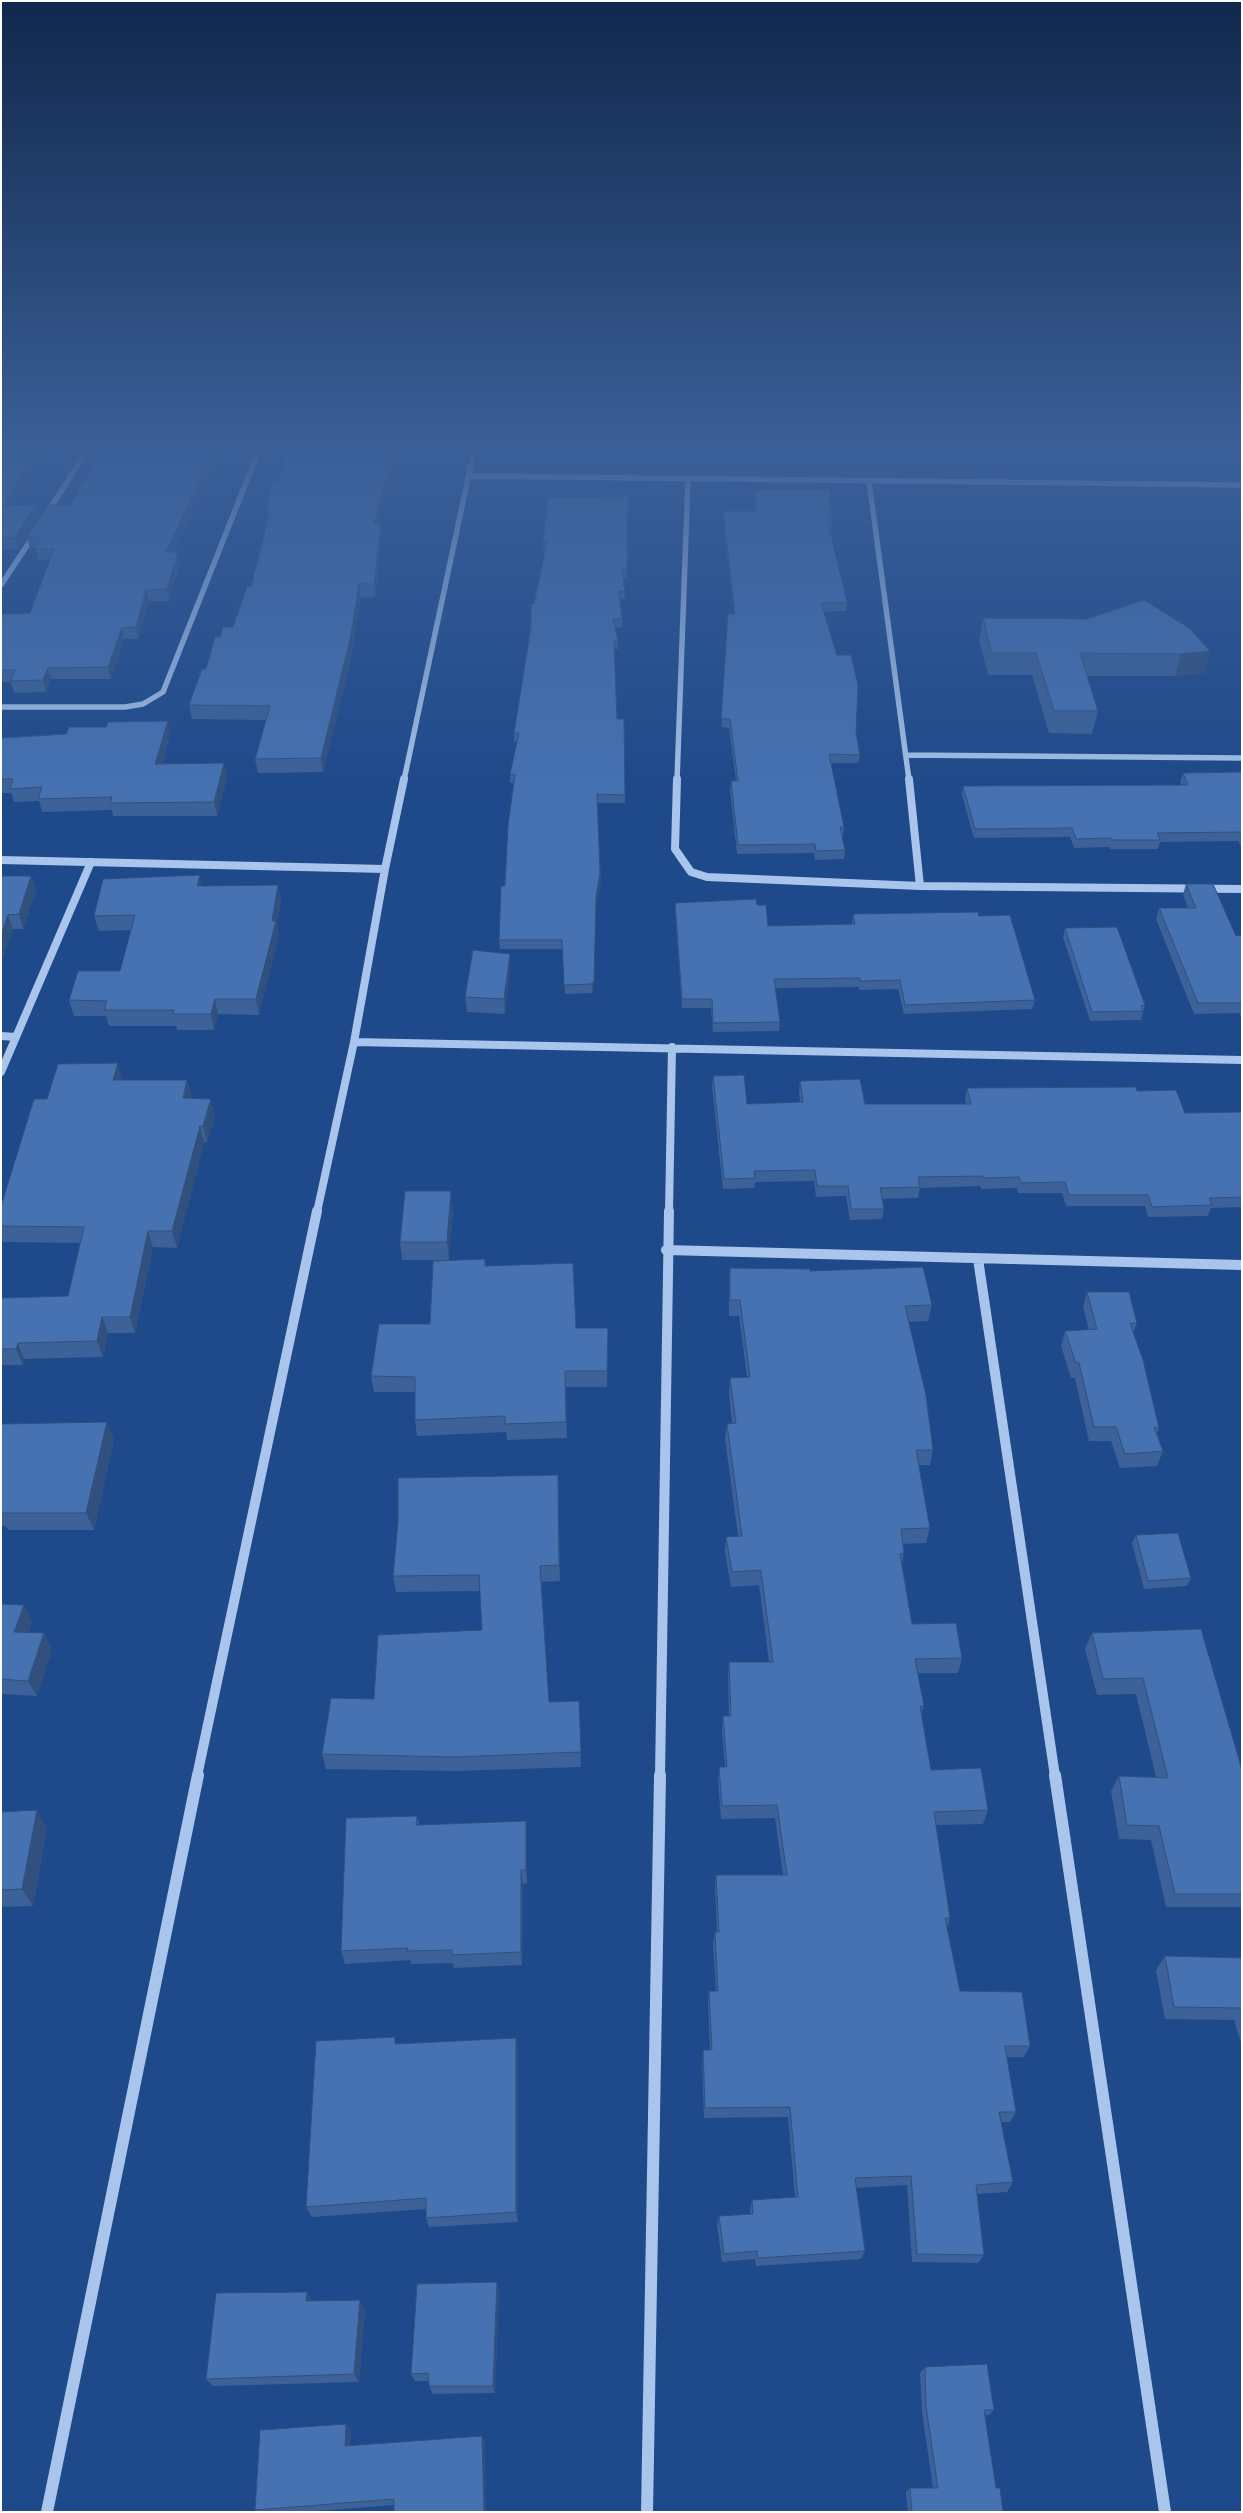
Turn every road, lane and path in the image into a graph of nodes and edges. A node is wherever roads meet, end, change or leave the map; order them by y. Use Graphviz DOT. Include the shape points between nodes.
graph roads {
  1 [pos="13,567"];
  2 [pos="212,567"];
  3 [pos="449,567"];
  4 [pos="685,567"];
  5 [pos="881,567"];
  6 [pos="1,585"];
  7 [pos="1,707"];
  8 [pos="906,755"];
  9 [pos="1242,758"];
  10 [pos="1,860"];
  11 [pos="91,862"];
  12 [pos="385,869"];
  13 [pos="920,886"];
  14 [pos="1242,889"];
  15 [pos="1,1036"];
  16 [pos="16,1037"];
  17 [pos="354,1042"];
  18 [pos="672,1047"];
  19 [pos="1242,1060"];
  20 [pos="1,1072"];
  21 [pos="666,1250"];
  22 [pos="978,1259"];
  23 [pos="1242,1265"];
  24 [pos="47,2512"];
  25 [pos="647,2512"];
  26 [pos="1165,2512"];
  1 -- 6 [label="street"];
  2 -- 7 [label="street" via="163,692 143,704 125,707"];
  3 -- 12 [label="street"];
  4 -- 13 [label="street" via="675,849 683,863 691,872 707,876"];
  5 -- 8 [label="street"];
  8 -- 9 [label="street"];
  8 -- 13 [label="street"];
  10 -- 11 [label="street"];
  11 -- 12 [label="street"];
  11 -- 16 [label="street"];
  12 -- 17 [label="street"];
  13 -- 14 [label="street"];
  15 -- 16 [label="street"];
  16 -- 20 [label="street"];
  17 -- 18 [label="street"];
  17 -- 24 [label="street" via="241,1563"];
  18 -- 19 [label="street"];
  18 -- 21 [label="street"];
  21 -- 22 [label="street"];
  21 -- 25 [label="street"];
  22 -- 23 [label="street"];
  22 -- 26 [label="street"];
}
